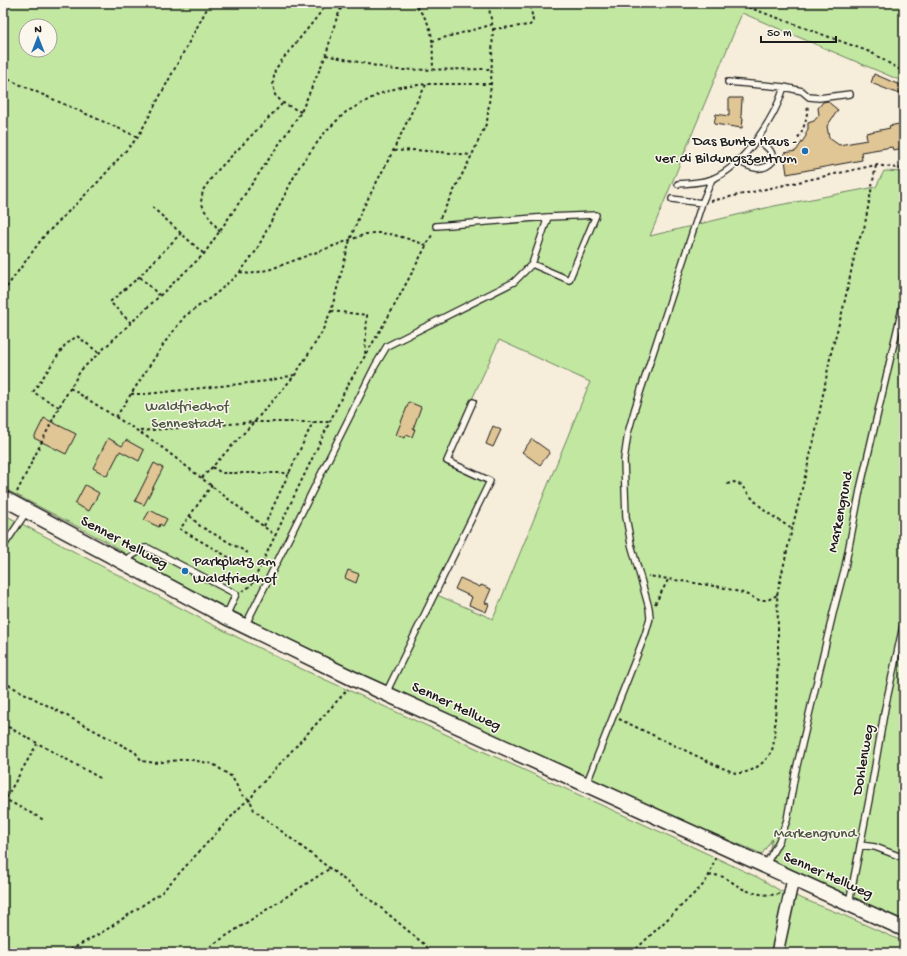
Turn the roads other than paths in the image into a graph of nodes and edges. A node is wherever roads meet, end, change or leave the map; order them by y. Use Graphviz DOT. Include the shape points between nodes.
graph roads {
  1 [pos="728,82"];
  2 [pos="784,87"];
  3 [pos="850,94"];
  4 [pos="756,139"];
  5 [pos="738,160"];
  6 [pos="712,179"];
  7 [pos="678,184"];
  8 [pos="672,199"];
  9 [pos="702,203"];
  10 [pos="548,217"];
  11 [pos="436,226"];
  12 [pos="532,264"];
  13 [pos="904,300"];
  14 [pos="473,402"];
  15 [pos="7,500"];
  16 [pos="27,511"];
  17 [pos="3,547"];
  18 [pos="123,561"];
  19 [pos="226,616"];
  20 [pos="904,621"];
  21 [pos="245,626"];
  22 [pos="386,693"];
  23 [pos="586,785"];
  24 [pos="860,845"];
  25 [pos="904,858"];
  26 [pos="764,866"];
  27 [pos="792,885"];
  28 [pos="849,904"];
  29 [pos="904,929"];
  30 [pos="777,953"];
  1 -- 2 [label="lane"];
  2 -- 3 [label="lane" via="802,91 809,97"];
  2 -- 4 [label="lane" via="772,117"];
  4 -- 5 [label="lane"];
  4 -- 5 [label="lane" via="773,154 773,161 769,166 754,168"];
  5 -- 6 [label="lane"];
  6 -- 7 [label="lane"];
  6 -- 9 [label="lane"];
  8 -- 9 [label="lane"];
  9 -- 23 [label="lane" via="635,408 624,460 626,517 650,618"];
  10 -- 11 [label="lane"];
  10 -- 12 [label="lane"];
  10 -- 12 [label="lane" via="596,215 569,280"];
  12 -- 21 [label="lane" via="514,282 387,346"];
  13 -- 26 [label="lane, Markengrund" via="861,485 846,567 795,774 787,820 779,841"];
  14 -- 22 [label="lane" via="447,461 490,481"];
  15 -- 16 [label="street, Senner Hellweg"];
  16 -- 17 [label="lane"];
  16 -- 18 [label="street, Senner Hellweg"];
  18 -- 19 [label="street, Senner Hellweg"];
  18 -- 19 [label="lane" via="148,548 236,594"];
  19 -- 21 [label="street, Senner Hellweg"];
  20 -- 24 [label="lane, Dohlenweg"];
  21 -- 22 [label="street, Senner Hellweg"];
  22 -- 23 [label="street, Senner Hellweg"];
  23 -- 26 [label="street, Senner Hellweg"];
  24 -- 25 [label="lane" via="875,847"];
  24 -- 28 [label="lane, Dohlenweg"];
  26 -- 27 [label="street, Senner Hellweg"];
  27 -- 28 [label="street, Senner Hellweg"];
  27 -- 30 [label="street"];
  28 -- 29 [label="street, Senner Hellweg"];
}
